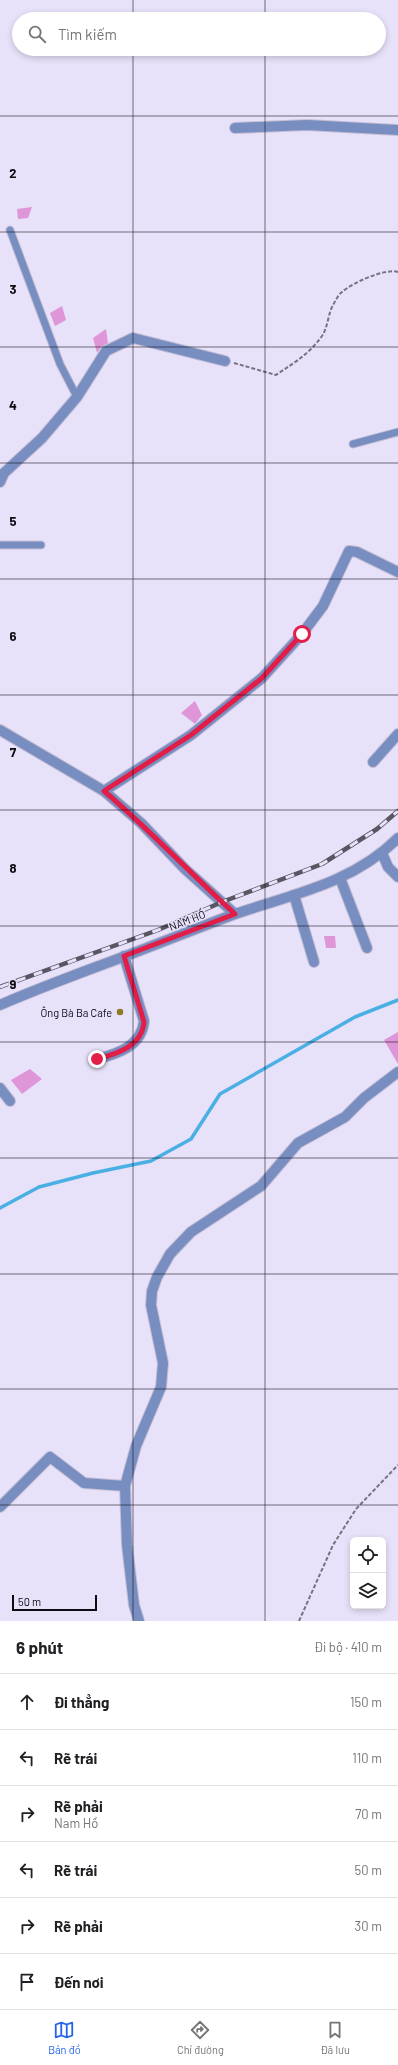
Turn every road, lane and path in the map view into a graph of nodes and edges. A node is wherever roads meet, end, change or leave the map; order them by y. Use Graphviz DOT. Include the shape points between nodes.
graph roads {
  1 [pos="235,128"];
  2 [pos="398,130"];
  3 [pos="10,230"];
  4 [pos="398,272"];
  5 [pos="225,361"];
  6 [pos="76,396"];
  7 [pos="398,432"];
  8 [pos="353,444"];
  9 [pos="0,482"];
  10 [pos="0,545"];
  11 [pos="41,545"];
  12 [pos="398,572"];
  13 [pos="0,730"];
  14 [pos="398,734"];
  15 [pos="372,762"];
  16 [pos="104,791"];
  17 [pos="398,838"];
  18 [pos="382,853"];
  19 [pos="398,877"];
  20 [pos="340,878"];
  21 [pos="294,895"];
  22 [pos="235,914"];
  23 [pos="366,948"];
  24 [pos="124,956"];
  25 [pos="314,962"];
  26 [pos="0,1005"];
  27 [pos="97,1059"];
  28 [pos="398,1072"];
  29 [pos="0,1088"];
  30 [pos="10,1101"];
  31 [pos="398,1465"];
  32 [pos="125,1486"];
  33 [pos="0,1507"];
  34 [pos="139,1621"];
  35 [pos="299,1621"];
  1 -- 2 [label="street" via="307,125"];
  3 -- 6 [label="lane" via="60,364"];
  4 -- 5 [label="path" via="392,270 374,276 340,293 332,306 323,334 306,355 276,375"];
  5 -- 6 [label="street" via="133,338 106,351"];
  6 -- 9 [label="street" via="42,438 4,473"];
  7 -- 8 [label="lane"];
  10 -- 11 [label="lane"];
  12 -- 16 [label="street" via="357,552 349,551 323,606 302,634 262,678 191,735"];
  13 -- 16 [label="street"];
  14 -- 15 [label="street"];
  16 -- 22 [label="street"];
  17 -- 18 [label="street, NAM HỒ"];
  18 -- 19 [label="street" via="388,867"];
  18 -- 20 [label="street, NAM HỒ" via="361,868"];
  20 -- 21 [label="street, NAM HỒ"];
  20 -- 23 [label="street"];
  21 -- 22 [label="street, NAM HỒ"];
  21 -- 25 [label="street"];
  22 -- 24 [label="street, NAM HỒ"];
  24 -- 26 [label="street, NAM HỒ" via="39,987"];
  24 -- 27 [label="street" via="144,1022 143,1030 129,1047"];
  28 -- 32 [label="street" via="364,1098 345,1117 298,1143 261,1186 191,1232 170,1254 157,1277 150,1305 162,1358 161,1387 136,1446"];
  29 -- 30 [label="street"];
  31 -- 35 [label="path" via="356,1509 333,1545"];
  32 -- 33 [label="street" via="84,1483 50,1456"];
  32 -- 34 [label="street" via="127,1545 134,1605"];
}
